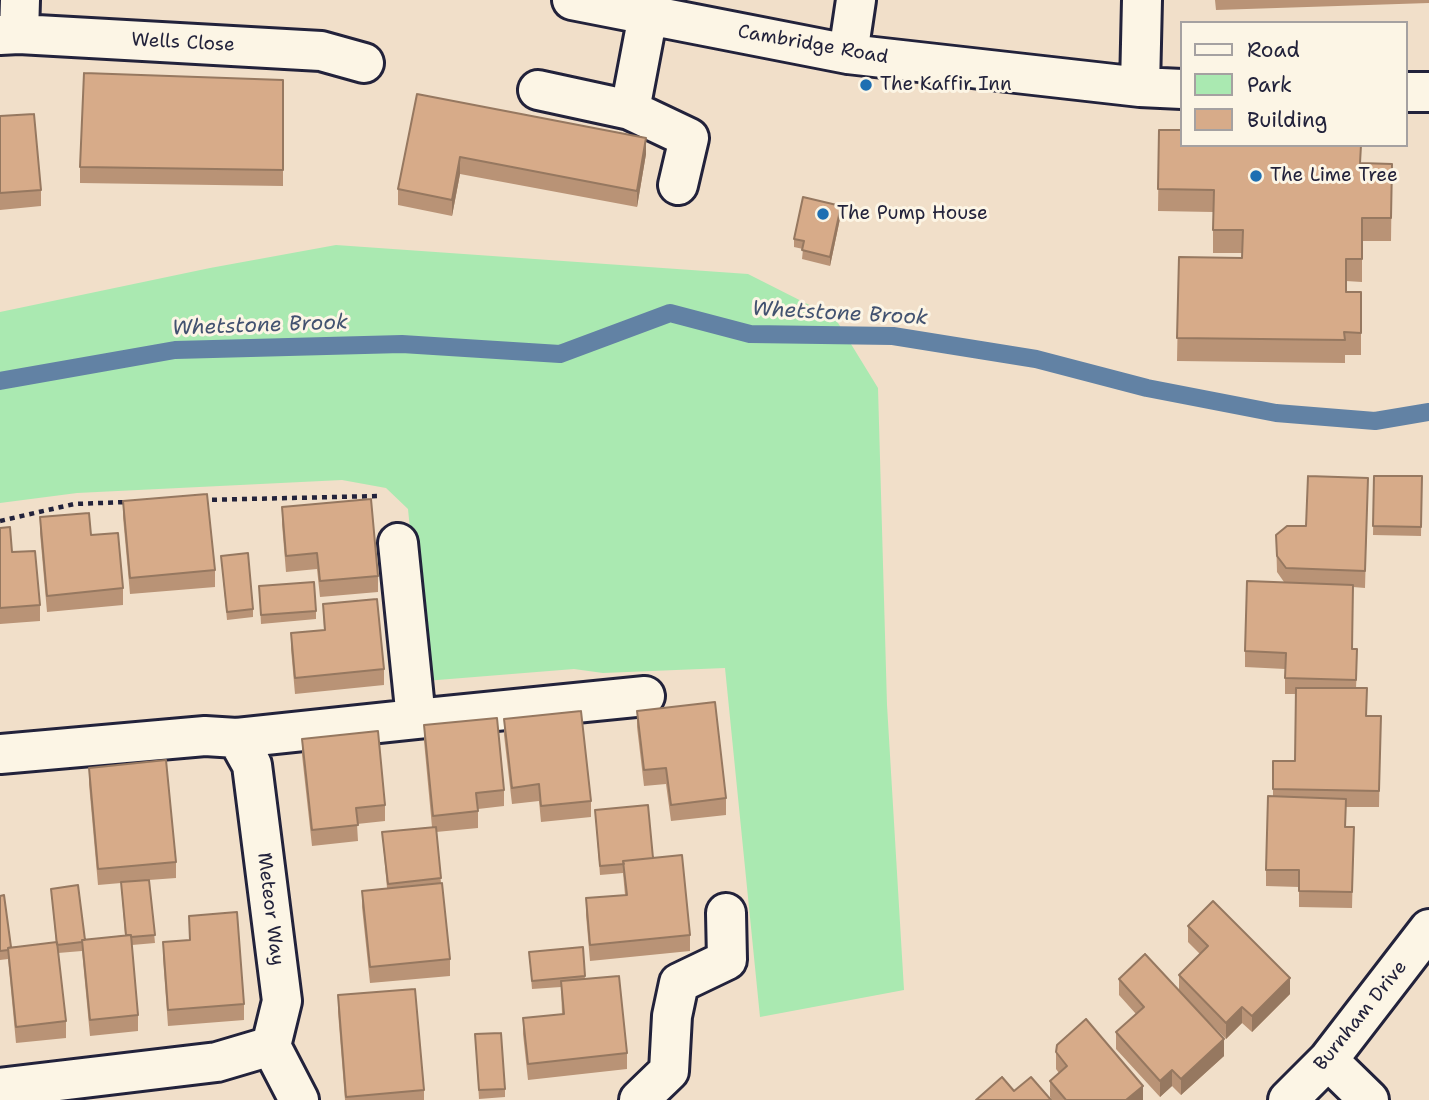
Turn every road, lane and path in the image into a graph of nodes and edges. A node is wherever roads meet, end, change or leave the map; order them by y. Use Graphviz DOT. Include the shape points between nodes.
graph roads {
  1 [pos="572,0"];
  2 [pos="856,0"];
  3 [pos="1142,0"];
  4 [pos="648,15"];
  5 [pos="13,23"];
  6 [pos="848,54"];
  7 [pos="364,63"];
  8 [pos="1140,87"];
  9 [pos="1180,89"];
  10 [pos="538,90"];
  11 [pos="1408,92"];
  12 [pos="1429,92"];
  13 [pos="631,110"];
  14 [pos="678,185"];
  15 [pos="385,496"];
  16 [pos="196,500"];
  17 [pos="128,502"];
  18 [pos="0,521"];
  19 [pos="398,543"];
  20 [pos="645,696"];
  21 [pos="416,719"];
  22 [pos="237,738"];
  23 [pos="0,754"];
  24 [pos="726,913"];
  25 [pos="1429,929"];
  26 [pos="271,1046"];
  27 [pos="1328,1060"];
  28 [pos="0,1088"];
  29 [pos="299,1100"];
  30 [pos="639,1100"];
  31 [pos="1288,1100"];
  32 [pos="1369,1100"];
  1 -- 4 [label="street, Cambridge Road"];
  2 -- 6 [label="street"];
  3 -- 8 [label="street"];
  4 -- 6 [label="street, Cambridge Road"];
  4 -- 13 [label="street"];
  5 -- 7 [label="street, Wells Close" via="321,51"];
  6 -- 8 [label="street, Cambridge Road"];
  8 -- 9 [label="street, Cambridge Road"];
  10 -- 13 [label="street"];
  11 -- 12 [label="street"];
  13 -- 14 [label="street" via="689,138"];
  15 -- 16 [label="path"];
  17 -- 18 [label="path" via="74,504"];
  19 -- 21 [label="street"];
  20 -- 21 [label="street"];
  21 -- 22 [label="street"];
  22 -- 23 [label="street"];
  22 -- 26 [label="street, Meteor Way" via="252,765 282,1001"];
  24 -- 30 [label="street" via="727,960 679,983 669,1071"];
  25 -- 27 [label="street, Burnham Drive"];
  26 -- 28 [label="street" via="217,1062"];
  26 -- 29 [label="street"];
  27 -- 31 [label="street, Burnham Drive"];
  27 -- 32 [label="street"];
}
